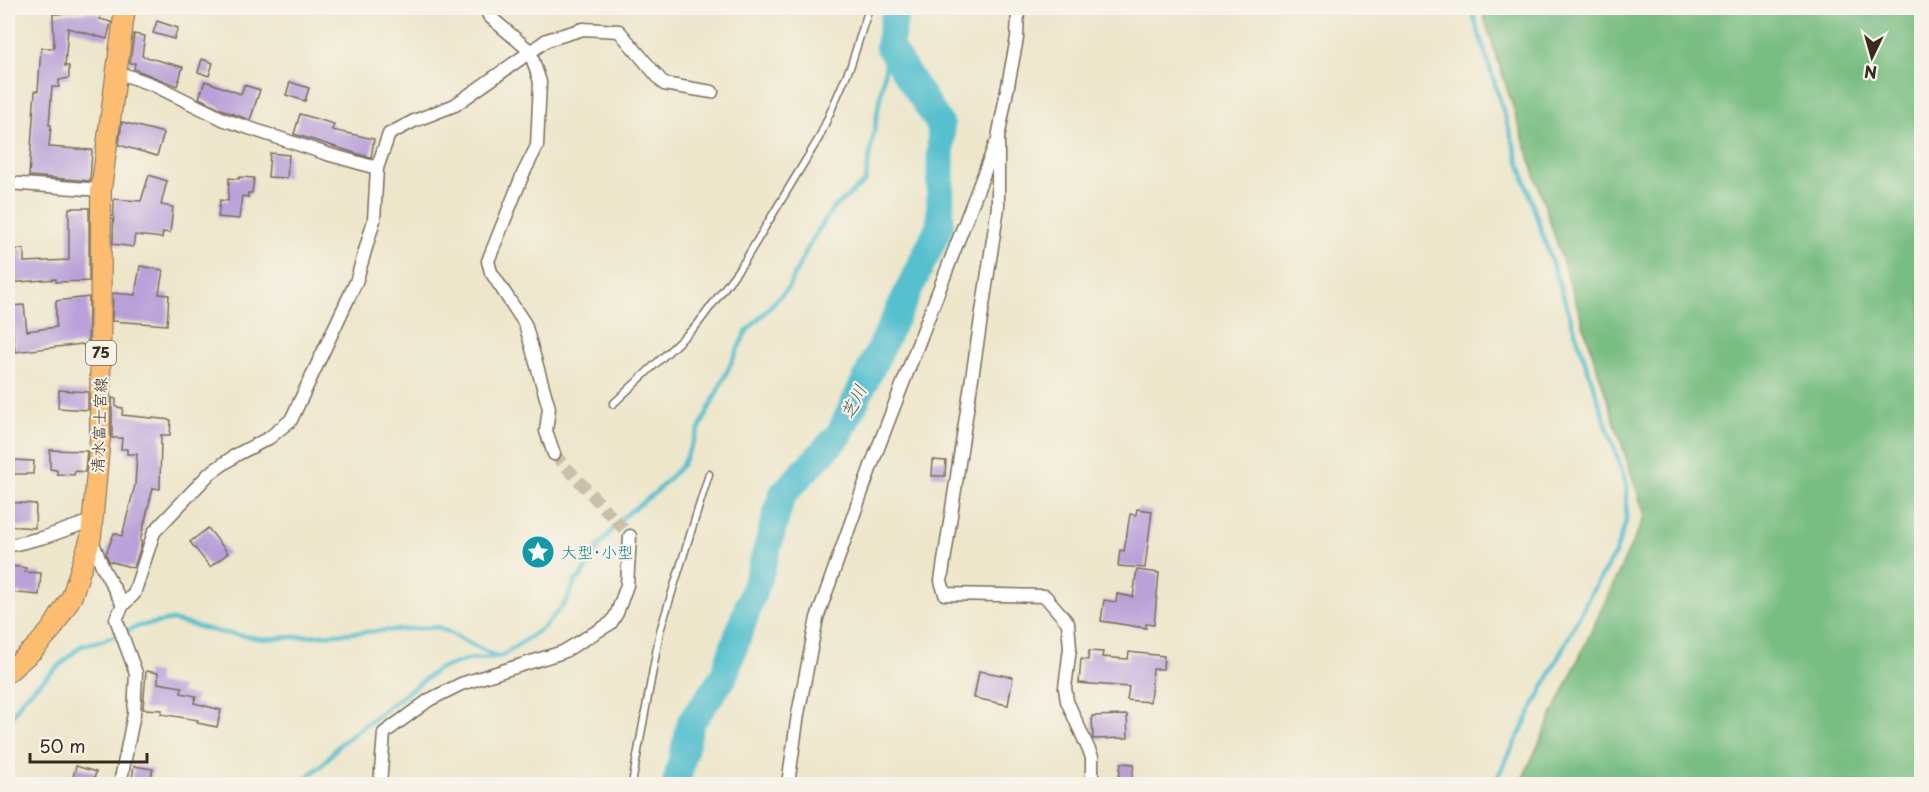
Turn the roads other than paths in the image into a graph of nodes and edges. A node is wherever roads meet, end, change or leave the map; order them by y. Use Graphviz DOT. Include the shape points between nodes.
graph roads {
  1 [pos="125,8"];
  2 [pos="486,8"];
  3 [pos="869,8"];
  4 [pos="1018,8"];
  5 [pos="530,51"];
  6 [pos="117,72"];
  7 [pos="712,92"];
  8 [pos="998,138"];
  9 [pos="377,168"];
  10 [pos="8,183"];
  11 [pos="101,190"];
  12 [pos="613,404"];
  13 [pos="554,454"];
  14 [pos="709,474"];
  15 [pos="92,528"];
  16 [pos="630,536"];
  17 [pos="8,546"];
  18 [pos="123,605"];
  19 [pos="8,672"];
  20 [pos="120,784"];
  21 [pos="380,784"];
  22 [pos="632,784"];
  23 [pos="788,784"];
  24 [pos="1092,784"];
  1 -- 6 [label="main road, 清水富士宮線 / 75"];
  2 -- 5 [label="street" via="489,16"];
  3 -- 12 [label="lane" via="851,65 819,138 744,262 698,325"];
  4 -- 8 [label="street" via="1017,38"];
  5 -- 7 [label="street" via="547,40 583,29 619,31 664,84"];
  5 -- 9 [label="street" via="455,105 389,134"];
  5 -- 13 [label="street" via="540,82 537,146 488,261 525,324 549,408 546,431"];
  6 -- 9 [label="street" via="156,86 225,120"];
  6 -- 11 [label="main road, 清水富士宮線 / 75"];
  8 -- 23 [label="street" via="871,466 817,618"];
  8 -- 24 [label="street" via="998,207 941,581 945,594 1045,596 1068,623 1070,648 1065,688 1092,756"];
  9 -- 18 [label="street" via="374,220 356,282 291,420 209,474 154,532 134,594"];
  10 -- 11 [label="street"];
  11 -- 15 [label="main road, 清水富士宮線 / 75" via="100,438"];
  14 -- 22 [label="lane" via="660,631"];
  15 -- 17 [label="street"];
  15 -- 18 [label="street" via="103,568"];
  15 -- 19 [label="main road, 清水富士宮線 / 75" via="72,596 34,650"];
  16 -- 21 [label="street" via="627,585 612,623 563,652 461,684 429,700 384,733"];
  18 -- 20 [label="street" via="116,619 136,673 134,714"];
}
